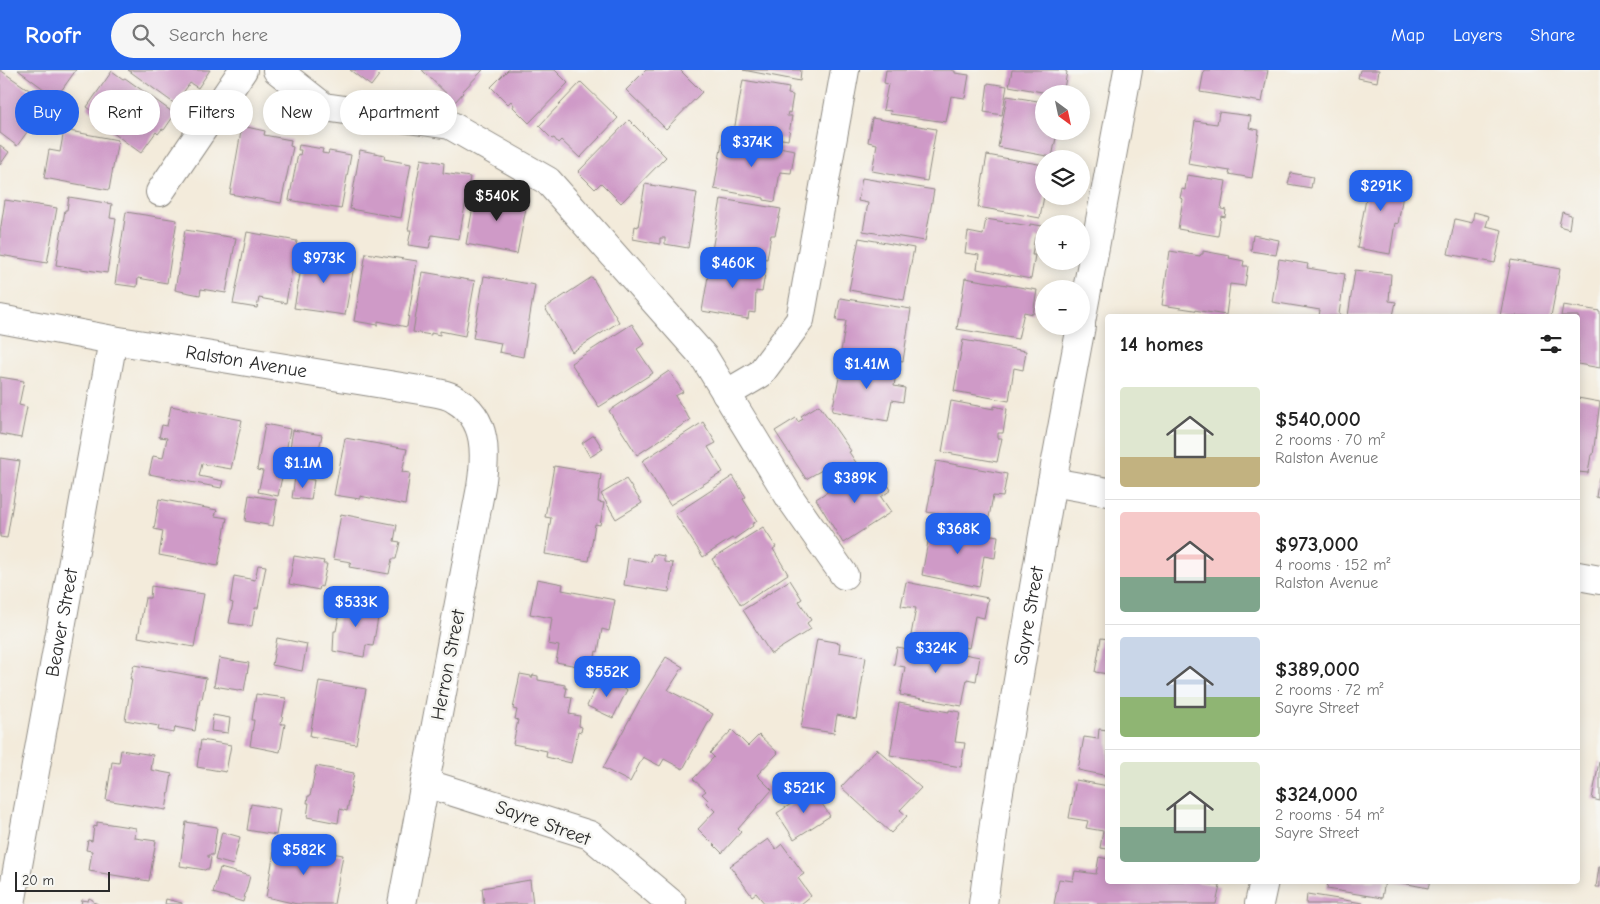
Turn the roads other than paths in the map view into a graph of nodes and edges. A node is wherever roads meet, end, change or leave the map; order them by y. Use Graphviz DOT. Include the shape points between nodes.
graph roads {
  1 [pos="243,70"];
  2 [pos="277,70"];
  3 [pos="845,70"];
  4 [pos="1128,70"];
  5 [pos="160,192"];
  6 [pos="1089,280"];
  7 [pos="0,319"];
  8 [pos="1078,335"];
  9 [pos="113,340"];
  10 [pos="726,394"];
  11 [pos="480,426"];
  12 [pos="1052,482"];
  13 [pos="1105,491"];
  14 [pos="844,575"];
  15 [pos="1580,576"];
  16 [pos="1600,580"];
  17 [pos="425,783"];
  18 [pos="1263,884"];
  19 [pos="10,904"];
  20 [pos="402,904"];
  21 [pos="672,904"];
  22 [pos="983,904"];
  23 [pos="1259,904"];
  1 -- 5 [label="street"];
  2 -- 10 [label="street" via="324,107 450,125 548,181 704,357"];
  3 -- 10 [label="street" via="800,320 760,374"];
  4 -- 6 [label="street"];
  7 -- 9 [label="street, Ralston Avenue"];
  8 -- 12 [label="street, Sayre Street"];
  9 -- 11 [label="street, Ralston Avenue" via="444,395 464,406"];
  9 -- 19 [label="street, Beaver Street"];
  10 -- 14 [label="street" via="790,498"];
  11 -- 17 [label="street, Herron Street" via="484,470"];
  12 -- 13 [label="street"];
  12 -- 22 [label="street, Sayre Street"];
  15 -- 16 [label="street"];
  17 -- 20 [label="street, Herron Street"];
  17 -- 21 [label="street, Sayre Street" via="590,835"];
  18 -- 23 [label="street"];
}
